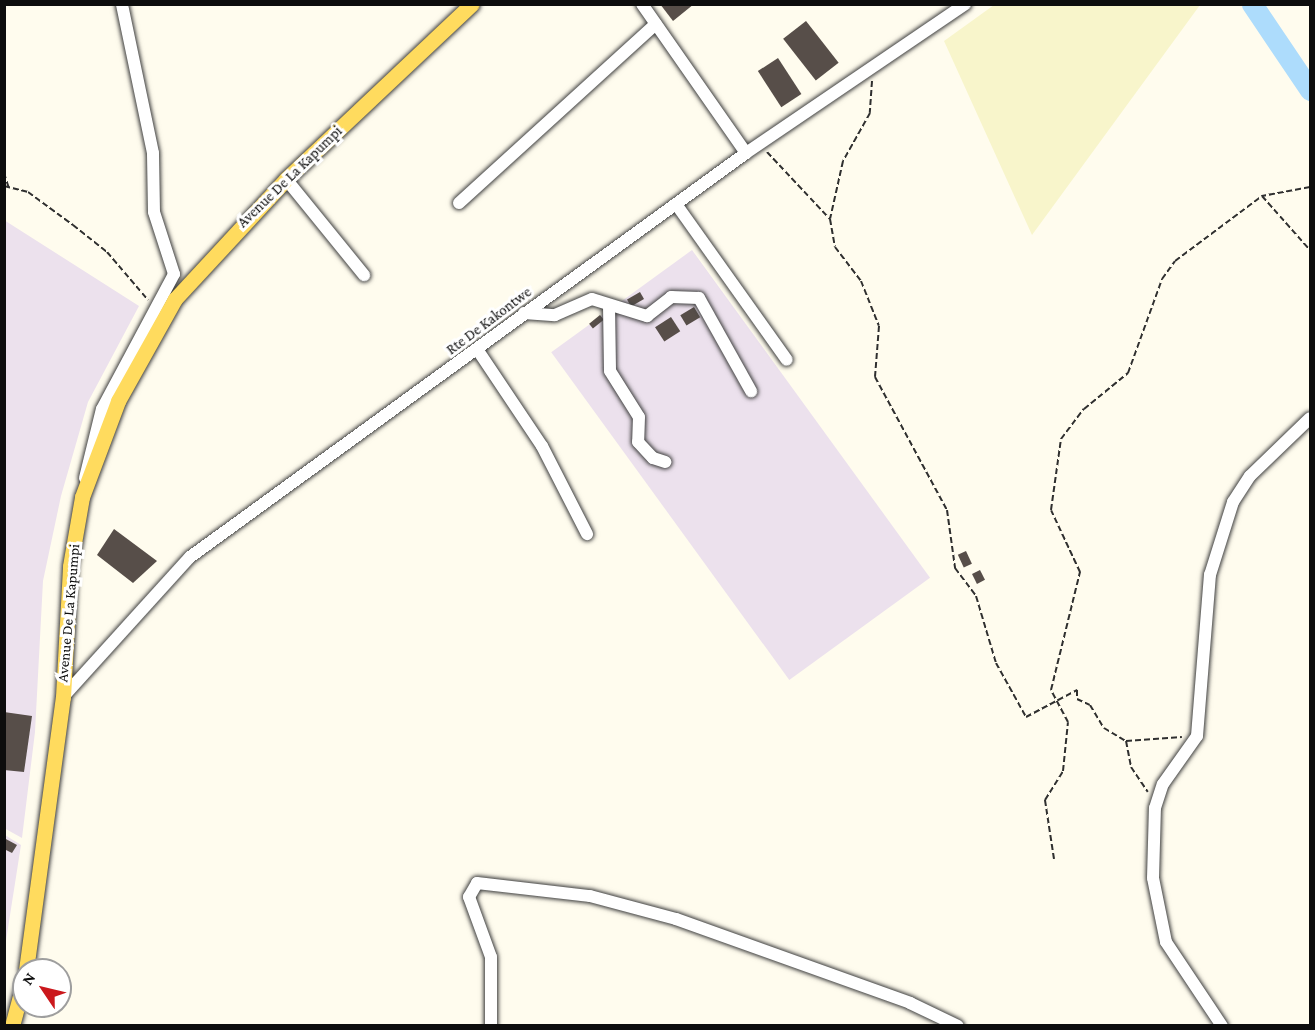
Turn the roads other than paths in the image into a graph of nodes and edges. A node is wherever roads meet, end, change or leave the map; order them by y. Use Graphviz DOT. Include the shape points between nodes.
graph roads {
  1 [pos="122,4"];
  2 [pos="472,4"];
  3 [pos="642,4"];
  4 [pos="965,4"];
  5 [pos="656,24"];
  6 [pos="747,153"];
  7 [pos="286,179"];
  8 [pos="459,203"];
  9 [pos="676,204"];
  10 [pos="364,275"];
  11 [pos="609,306"];
  12 [pos="524,313"];
  13 [pos="477,350"];
  14 [pos="787,360"];
  15 [pos="751,391"];
  16 [pos="1311,418"];
  17 [pos="665,462"];
  18 [pos="82,497"];
  19 [pos="587,534"];
  20 [pos="63,697"];
  21 [pos="28,958"];
  22 [pos="490,1026"];
  23 [pos="958,1026"];
  24 [pos="1222,1026"];
  1 -- 18 [label="street" via="153,153 154,212 174,274 102,409 89,444"];
  2 -- 7 [label="main road, Avenue De La Kapumpi"];
  3 -- 5 [label="street"];
  4 -- 6 [label="street, Rte De Kakontwe"];
  5 -- 6 [label="street"];
  5 -- 8 [label="street"];
  6 -- 9 [label="street, Rte De Kakontwe"];
  7 -- 10 [label="street"];
  7 -- 18 [label="main road, Avenue De La Kapumpi" via="175,299 118,401"];
  9 -- 12 [label="street, Rte De Kakontwe"];
  9 -- 14 [label="street"];
  11 -- 12 [label="street" via="592,299 555,315"];
  11 -- 15 [label="street" via="647,316 671,297 699,298"];
  11 -- 17 [label="street" via="610,371 639,417 638,442"];
  12 -- 13 [label="street, Rte De Kakontwe"];
  13 -- 19 [label="street" via="542,446"];
  13 -- 20 [label="street, Rte De Kakontwe" via="190,557"];
  16 -- 24 [label="street" via="1250,476 1219,538 1197,736 1156,803 1153,878 1166,942"];
  18 -- 20 [label="main road, Avenue De La Kapumpi" via="70,566"];
  20 -- 21 [label="main road, Avenue De La Kapumpi"];
  22 -- 23 [label="street" via="491,957 470,897 477,884 590,896 676,919 910,1003"];
}
